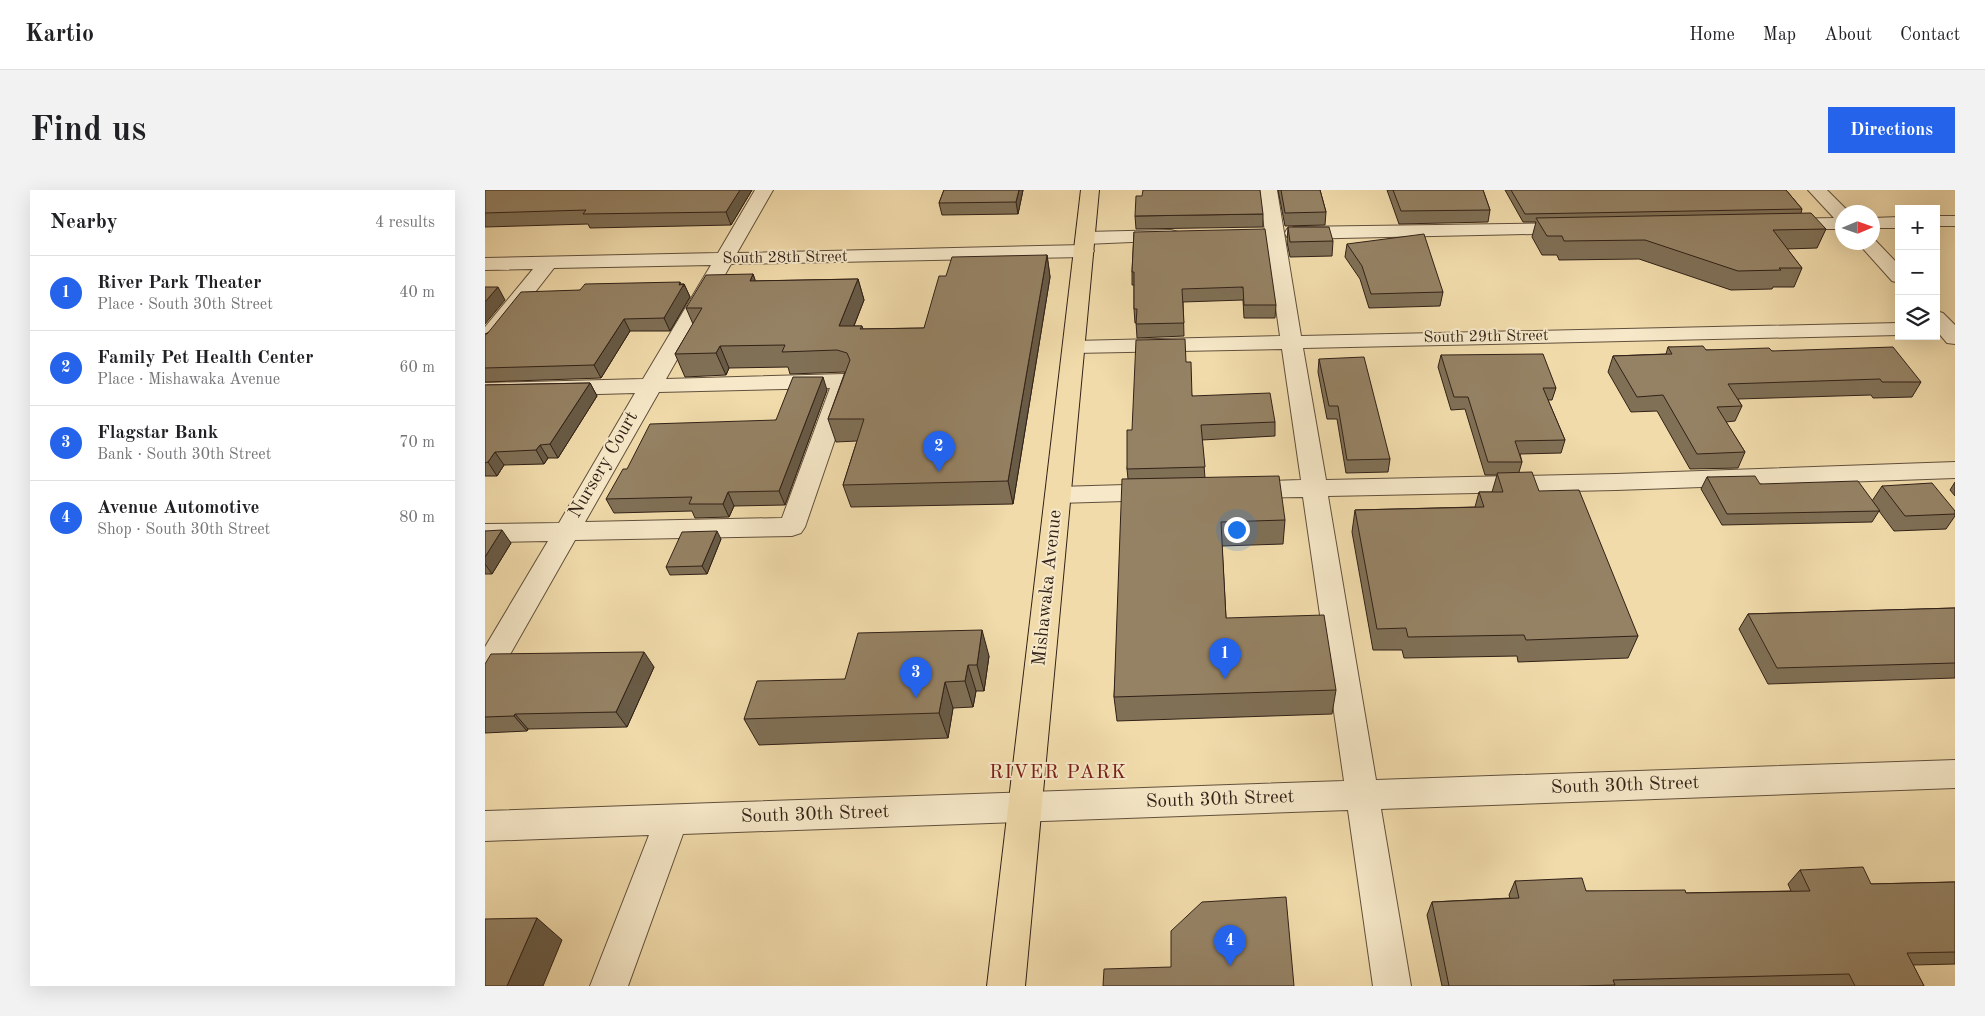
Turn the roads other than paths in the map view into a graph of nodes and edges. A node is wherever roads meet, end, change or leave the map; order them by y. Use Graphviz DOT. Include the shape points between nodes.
graph roads {
  1 [pos="764,190"];
  2 [pos="1090,190"];
  3 [pos="1268,190"];
  4 [pos="1817,190"];
  5 [pos="1835,209"];
  6 [pos="1940,221"];
  7 [pos="1955,221"];
  8 [pos="1895,222"];
  9 [pos="1835,223"];
  10 [pos="1880,223"];
  11 [pos="1765,225"];
  12 [pos="1591,229"];
  13 [pos="1265,234"];
  14 [pos="1187,236"];
  15 [pos="1085,244"];
  16 [pos="1874,250"];
  17 [pos="726,259"];
  18 [pos="548,263"];
  19 [pos="485,264"];
  20 [pos="1895,273"];
  21 [pos="1895,329"];
  22 [pos="485,341"];
  23 [pos="1291,341"];
  24 [pos="1074,347"];
  25 [pos="649,386"];
  26 [pos="485,390"];
  27 [pos="1955,470"];
  28 [pos="1315,488"];
  29 [pos="1219,491"];
  30 [pos="1180,492"];
  31 [pos="1058,495"];
  32 [pos="566,532"];
  33 [pos="485,533"];
  34 [pos="485,673"];
  35 [pos="1955,774"];
  36 [pos="1363,796"];
  37 [pos="1025,807"];
  38 [pos="671,820"];
  39 [pos="485,826"];
  40 [pos="609,986"];
  41 [pos="1006,986"];
  42 [pos="1392,986"];
  1 -- 17 [label="street, Nursery Court"];
  2 -- 15 [label="main road, Mishawaka Avenue"];
  3 -- 13 [label="street"];
  4 -- 5 [label="street"];
  6 -- 7 [label="street"];
  8 -- 10 [label="street"];
  9 -- 11 [label="street"];
  12 -- 13 [label="street"];
  13 -- 23 [label="street"];
  14 -- 15 [label="street, South 28th Street"];
  15 -- 17 [label="street, South 28th Street"];
  15 -- 24 [label="main road, Mishawaka Avenue"];
  16 -- 20 [label="street"];
  17 -- 18 [label="street, South 28th Street"];
  17 -- 25 [label="street, Nursery Court"];
  18 -- 19 [label="street, South 28th Street"];
  18 -- 22 [label="street"];
  21 -- 23 [label="street, South 29th Street"];
  23 -- 24 [label="street, South 29th Street"];
  23 -- 28 [label="street"];
  24 -- 31 [label="main road, Mishawaka Avenue"];
  25 -- 26 [label="street"];
  25 -- 32 [label="street, Nursery Court"];
  25 -- 32 [label="street" via="844,381 792,527"];
  27 -- 28 [label="street"];
  28 -- 29 [label="street"];
  28 -- 36 [label="street"];
  30 -- 31 [label="street"];
  31 -- 37 [label="main road, Mishawaka Avenue"];
  32 -- 33 [label="street"];
  32 -- 34 [label="street, Nursery Court"];
  35 -- 36 [label="street, South 30th Street"];
  36 -- 37 [label="street, South 30th Street"];
  36 -- 42 [label="street"];
  37 -- 38 [label="street, South 30th Street"];
  37 -- 41 [label="main road, Mishawaka Avenue"];
  38 -- 39 [label="street, South 30th Street"];
  38 -- 40 [label="street"];
}
